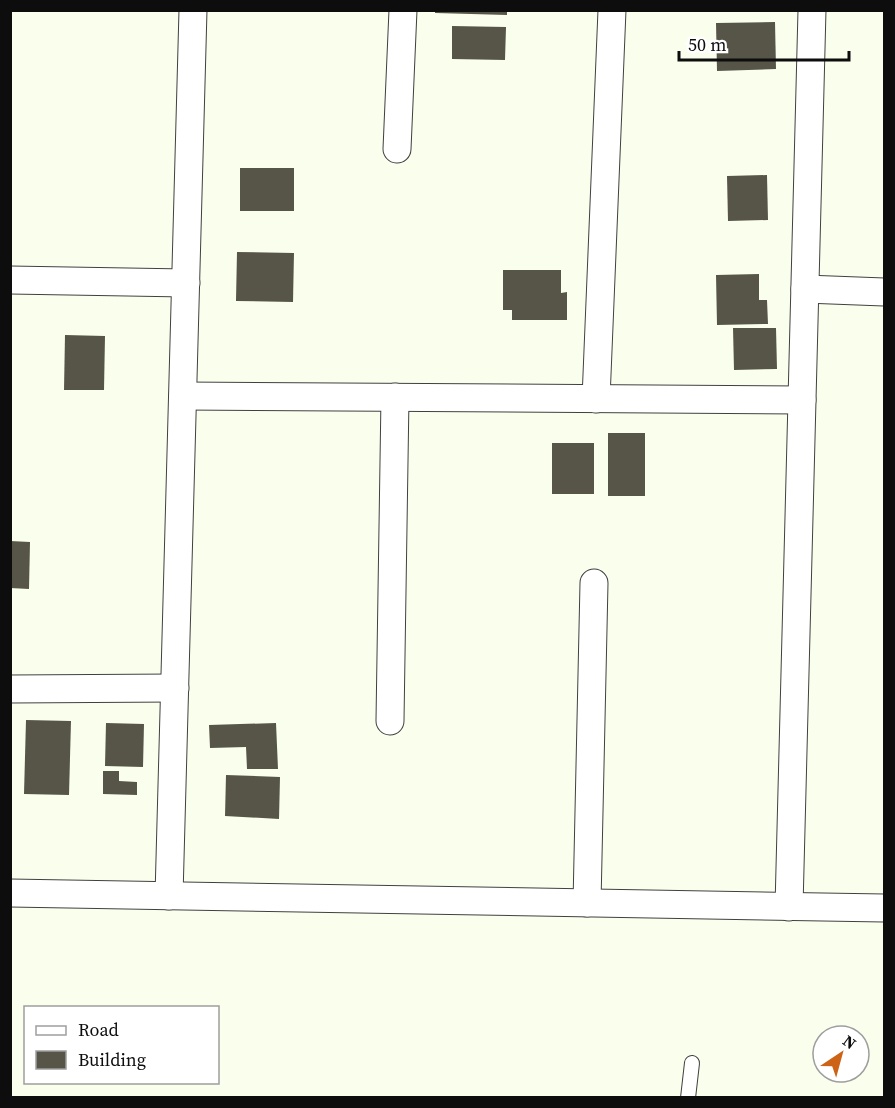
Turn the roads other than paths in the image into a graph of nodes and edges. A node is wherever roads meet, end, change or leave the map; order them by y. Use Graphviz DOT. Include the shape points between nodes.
graph roads {
  1 [pos="193,10"];
  2 [pos="403,10"];
  3 [pos="612,10"];
  4 [pos="812,10"];
  5 [pos="397,148"];
  6 [pos="10,280"];
  7 [pos="186,283"];
  8 [pos="805,289"];
  9 [pos="885,292"];
  10 [pos="183,396"];
  11 [pos="395,397"];
  12 [pos="596,399"];
  13 [pos="802,400"];
  14 [pos="594,583"];
  15 [pos="175,688"];
  16 [pos="10,689"];
  17 [pos="390,721"];
  18 [pos="10,893"];
  19 [pos="169,896"];
  20 [pos="587,903"];
  21 [pos="789,906"];
  22 [pos="885,908"];
  23 [pos="692,1063"];
  24 [pos="688,1098"];
  1 -- 7 [label="street"];
  2 -- 5 [label="street"];
  3 -- 12 [label="street"];
  4 -- 8 [label="street"];
  6 -- 7 [label="street"];
  7 -- 10 [label="street"];
  8 -- 9 [label="street"];
  8 -- 13 [label="street"];
  10 -- 11 [label="street"];
  10 -- 15 [label="street"];
  11 -- 12 [label="street"];
  11 -- 17 [label="street"];
  12 -- 13 [label="street"];
  13 -- 21 [label="street"];
  14 -- 20 [label="street"];
  15 -- 16 [label="street"];
  15 -- 19 [label="street"];
  18 -- 19 [label="street"];
  19 -- 20 [label="street"];
  20 -- 21 [label="street"];
  21 -- 22 [label="street"];
  23 -- 24 [label="lane"];
}
